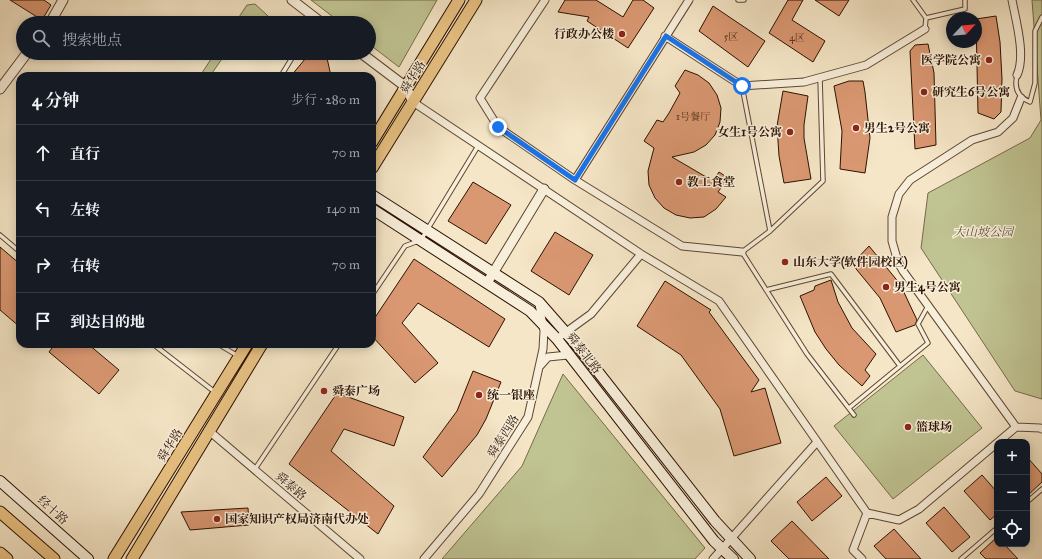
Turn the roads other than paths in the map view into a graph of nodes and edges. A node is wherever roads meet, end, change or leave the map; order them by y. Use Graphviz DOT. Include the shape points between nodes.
graph roads {
  1 [pos="63,0"];
  2 [pos="292,0"];
  3 [pos="458,0"];
  4 [pos="476,0"];
  5 [pos="545,0"];
  6 [pos="689,0"];
  7 [pos="738,0"];
  8 [pos="744,0"];
  9 [pos="913,0"];
  10 [pos="965,0"];
  11 [pos="1012,0"];
  12 [pos="54,16"];
  13 [pos="311,16"];
  14 [pos="1042,17"];
  15 [pos="926,18"];
  16 [pos="925,29"];
  17 [pos="666,36"];
  18 [pos="22,60"];
  19 [pos="291,60"];
  20 [pos="371,60"];
  21 [pos="283,72"];
  22 [pos="1017,75"];
  23 [pos="820,77"];
  24 [pos="742,86"];
  25 [pos="406,87"];
  26 [pos="0,89"];
  27 [pos="1021,98"];
  28 [pos="413,102"];
  29 [pos="376,136"];
  30 [pos="479,145"];
  31 [pos="376,162"];
  32 [pos="575,180"];
  33 [pos="544,189"];
  34 [pos="376,198"];
  35 [pos="376,212"];
  36 [pos="428,230"];
  37 [pos="770,231"];
  38 [pos="0,235"];
  39 [pos="421,240"];
  40 [pos="16,249"];
  41 [pos="742,252"];
  42 [pos="641,254"];
  43 [pos="493,273"];
  44 [pos="487,283"];
  45 [pos="376,289"];
  46 [pos="766,290"];
  47 [pos="539,302"];
  48 [pos="928,306"];
  49 [pos="544,325"];
  50 [pos="566,332"];
  51 [pos="557,339"];
  52 [pos="158,348"];
  53 [pos="225,348"];
  54 [pos="245,348"];
  55 [pos="259,348"];
  56 [pos="336,348"];
  57 [pos="240,356"];
  58 [pos="570,357"];
  59 [pos="540,366"];
  60 [pos="900,366"];
  61 [pos="216,394"];
  62 [pos="849,408"];
  63 [pos="854,415"];
  64 [pos="1016,426"];
  65 [pos="208,430"];
  66 [pos="1042,430"];
  67 [pos="817,442"];
  68 [pos="254,470"];
  69 [pos="0,481"];
  70 [pos="1042,489"];
  71 [pos="1030,499"];
  72 [pos="0,512"];
  73 [pos="867,513"];
  74 [pos="994,531"];
  75 [pos="727,544"];
  76 [pos="0,553"];
  77 [pos="7,559"];
  78 [pos="54,559"];
  79 [pos="88,559"];
  80 [pos="114,559"];
  81 [pos="132,559"];
  82 [pos="360,559"];
  83 [pos="424,559"];
  84 [pos="713,559"];
  85 [pos="733,559"];
  86 [pos="750,559"];
  87 [pos="862,559"];
  88 [pos="961,559"];
  1 -- 12 [label="street"];
  2 -- 13 [label="street"];
  3 -- 25 [label="main road, 舜华路"];
  4 -- 28 [label="main road, 舜华路"];
  5 -- 32 [label="street" via="480,98 498,127"];
  6 -- 17 [label="street"];
  7 -- 8 [label="lane"];
  9 -- 15 [label="lane"];
  10 -- 15 [label="lane" via="965,9"];
  11 -- 22 [label="street" via="1018,27 1021,66"];
  14 -- 27 [label="lane" via="1035,36 1035,91 1030,102"];
  15 -- 16 [label="lane"];
  16 -- 23 [label="street" via="866,65"];
  17 -- 24 [label="street"];
  17 -- 32 [label="street"];
  18 -- 26 [label="street"];
  19 -- 21 [label="lane"];
  20 -- 25 [label="street"];
  22 -- 27 [label="lane" via="1015,84"];
  23 -- 24 [label="street" via="804,82"];
  23 -- 37 [label="lane" via="823,182"];
  24 -- 37 [label="lane"];
  25 -- 28 [label="street"];
  25 -- 29 [label="main road, 舜华路"];
  27 -- 48 [label="street" via="1013,118 998,132 972,140 910,180 899,194 892,217 892,241 900,267"];
  28 -- 30 [label="street"];
  28 -- 31 [label="main road, 舜华路"];
  30 -- 33 [label="street"];
  30 -- 36 [label="lane"];
  32 -- 41 [label="street" via="682,246"];
  33 -- 42 [label="street"];
  33 -- 43 [label="street"];
  34 -- 36 [label="main road"];
  35 -- 39 [label="main road, 舜泰北路"];
  36 -- 39 [label="lane"];
  36 -- 43 [label="main road"];
  37 -- 41 [label="lane"];
  38 -- 40 [label="lane"];
  39 -- 44 [label="main road, 舜泰北路"];
  39 -- 45 [label="lane" via="405,246"];
  41 -- 46 [label="lane"];
  42 -- 50 [label="street" via="592,314"];
  42 -- 67 [label="street" via="718,301"];
  43 -- 44 [label="street"];
  43 -- 47 [label="main road"];
  44 -- 49 [label="main road, 舜泰北路" via="530,311"];
  46 -- 60 [label="lane" via="831,274"];
  46 -- 62 [label="lane" via="807,354"];
  47 -- 49 [label="street, 舜泰西路"];
  47 -- 50 [label="main road"];
  48 -- 60 [label="lane" via="918,324 928,343"];
  48 -- 64 [label="street"];
  49 -- 51 [label="main road, 舜泰北路"];
  49 -- 59 [label="street, 舜泰西路"];
  50 -- 51 [label="street"];
  50 -- 75 [label="main road" via="715,521"];
  51 -- 58 [label="main road, 舜泰北路"];
  52 -- 61 [label="lane"];
  53 -- 57 [label="lane"];
  54 -- 57 [label="main road, 舜华路"];
  55 -- 65 [label="main road, 舜华路"];
  56 -- 68 [label="lane"];
  57 -- 61 [label="main road, 舜华路"];
  58 -- 59 [label="street" via="548,357"];
  58 -- 75 [label="main road, 舜泰北路"];
  59 -- 83 [label="street, 舜泰西路" via="528,417 479,494"];
  60 -- 62 [label="lane"];
  61 -- 80 [label="main road, 舜华路"];
  62 -- 63 [label="lane"];
  64 -- 66 [label="street"];
  64 -- 73 [label="street" via="919,509 899,520"];
  65 -- 68 [label="street, 舜泰路"];
  65 -- 81 [label="main road, 舜华路"];
  67 -- 73 [label="street"];
  67 -- 75 [label="street"];
  68 -- 82 [label="street, 舜泰路"];
  69 -- 79 [label="main road, 经十路"];
  70 -- 71 [label="lane"];
  72 -- 78 [label="main road"];
  73 -- 87 [label="street" via="853,550"];
  74 -- 88 [label="lane"];
  75 -- 84 [label="street"];
  75 -- 85 [label="main road, 舜泰北路"];
  75 -- 86 [label="main road"];
  76 -- 77 [label="main road"];
}
